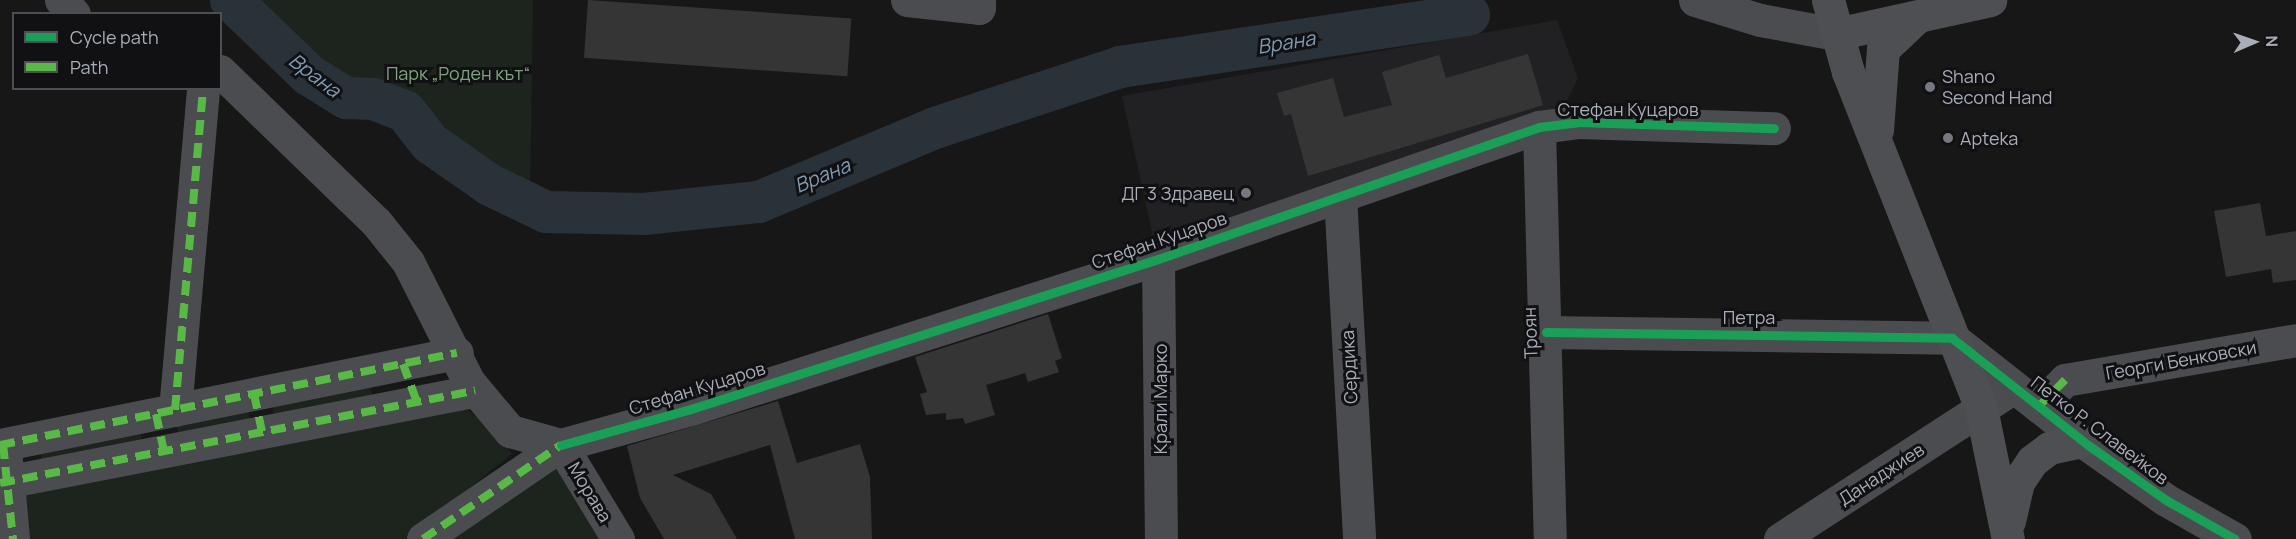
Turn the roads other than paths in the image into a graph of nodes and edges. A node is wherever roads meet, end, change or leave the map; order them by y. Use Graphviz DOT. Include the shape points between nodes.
graph roads {
  1 [pos="60,0"];
  2 [pos="908,0"];
  3 [pos="979,0"];
  4 [pos="1695,0"];
  5 [pos="1828,0"];
  6 [pos="1990,0"];
  7 [pos="72,12"];
  8 [pos="1919,16"];
  9 [pos="1836,34"];
  10 [pos="222,73"];
  11 [pos="203,90"];
  12 [pos="1539,127"];
  13 [pos="1774,128"];
  14 [pos="1877,147"];
  15 [pos="1340,196"];
  16 [pos="1158,259"];
  17 [pos="1546,332"];
  18 [pos="1952,338"];
  19 [pos="2296,340"];
  20 [pos="457,353"];
  21 [pos="404,364"];
  22 [pos="2014,386"];
  23 [pos="475,391"];
  24 [pos="254,394"];
  25 [pos="417,402"];
  26 [pos="2040,406"];
  27 [pos="1982,408"];
  28 [pos="166,412"];
  29 [pos="262,432"];
  30 [pos="2082,441"];
  31 [pos="1,444"];
  32 [pos="561,445"];
  33 [pos="164,452"];
  34 [pos="5,482"];
  35 [pos="2007,535"];
  36 [pos="2229,538"];
  37 [pos="13,539"];
  38 [pos="423,539"];
  39 [pos="618,539"];
  40 [pos="1161,539"];
  41 [pos="1359,539"];
  42 [pos="1550,539"];
  43 [pos="1780,539"];
  1 -- 7 [label="street"];
  2 -- 3 [label="street" via="979,8"];
  4 -- 9 [label="street" via="1760,20"];
  5 -- 9 [label="main road"];
  6 -- 8 [label="main road"];
  8 -- 9 [label="main road"];
  8 -- 14 [label="main road" via="1883,49"];
  9 -- 14 [label="main road"];
  10 -- 20 [label="street" via="376,222 408,262"];
  11 -- 28 [label="street"];
  12 -- 13 [label="street, Стефан Куцаров" via="1578,122"];
  12 -- 15 [label="street, Стефан Куцаров"];
  12 -- 17 [label="street, Троян"];
  14 -- 18 [label="main road"];
  15 -- 16 [label="street, Стефан Куцаров"];
  15 -- 41 [label="street, Сердика"];
  16 -- 32 [label="street, Стефан Куцаров" via="694,408"];
  16 -- 40 [label="street, Крали Марко"];
  17 -- 18 [label="street, Петра"];
  17 -- 42 [label="street, Троян"];
  18 -- 22 [label="street, Петко Р. Славейков"];
  18 -- 27 [label="main road"];
  19 -- 26 [label="street, Георги Бенковски" via="2065,380"];
  20 -- 21 [label="street"];
  20 -- 23 [label="street"];
  21 -- 24 [label="street"];
  21 -- 25 [label="street"];
  22 -- 26 [label="street, Петко Р. Славейков"];
  22 -- 27 [label="street, Петко Р. Славейков"];
  23 -- 25 [label="street"];
  23 -- 32 [label="street" via="510,431"];
  24 -- 28 [label="street"];
  24 -- 29 [label="street"];
  25 -- 29 [label="street"];
  26 -- 30 [label="street, Петко Р. Славейков"];
  27 -- 35 [label="main road"];
  27 -- 43 [label="street, Данаджиев"];
  28 -- 31 [label="street"];
  28 -- 33 [label="street"];
  29 -- 33 [label="street"];
  30 -- 35 [label="main road" via="2049,448 2032,461 2018,482"];
  30 -- 36 [label="street, Петко Р. Славейков"];
  31 -- 34 [label="street"];
  32 -- 38 [label="street"];
  32 -- 39 [label="street, Морава"];
  33 -- 34 [label="street"];
  34 -- 37 [label="street"];
}
